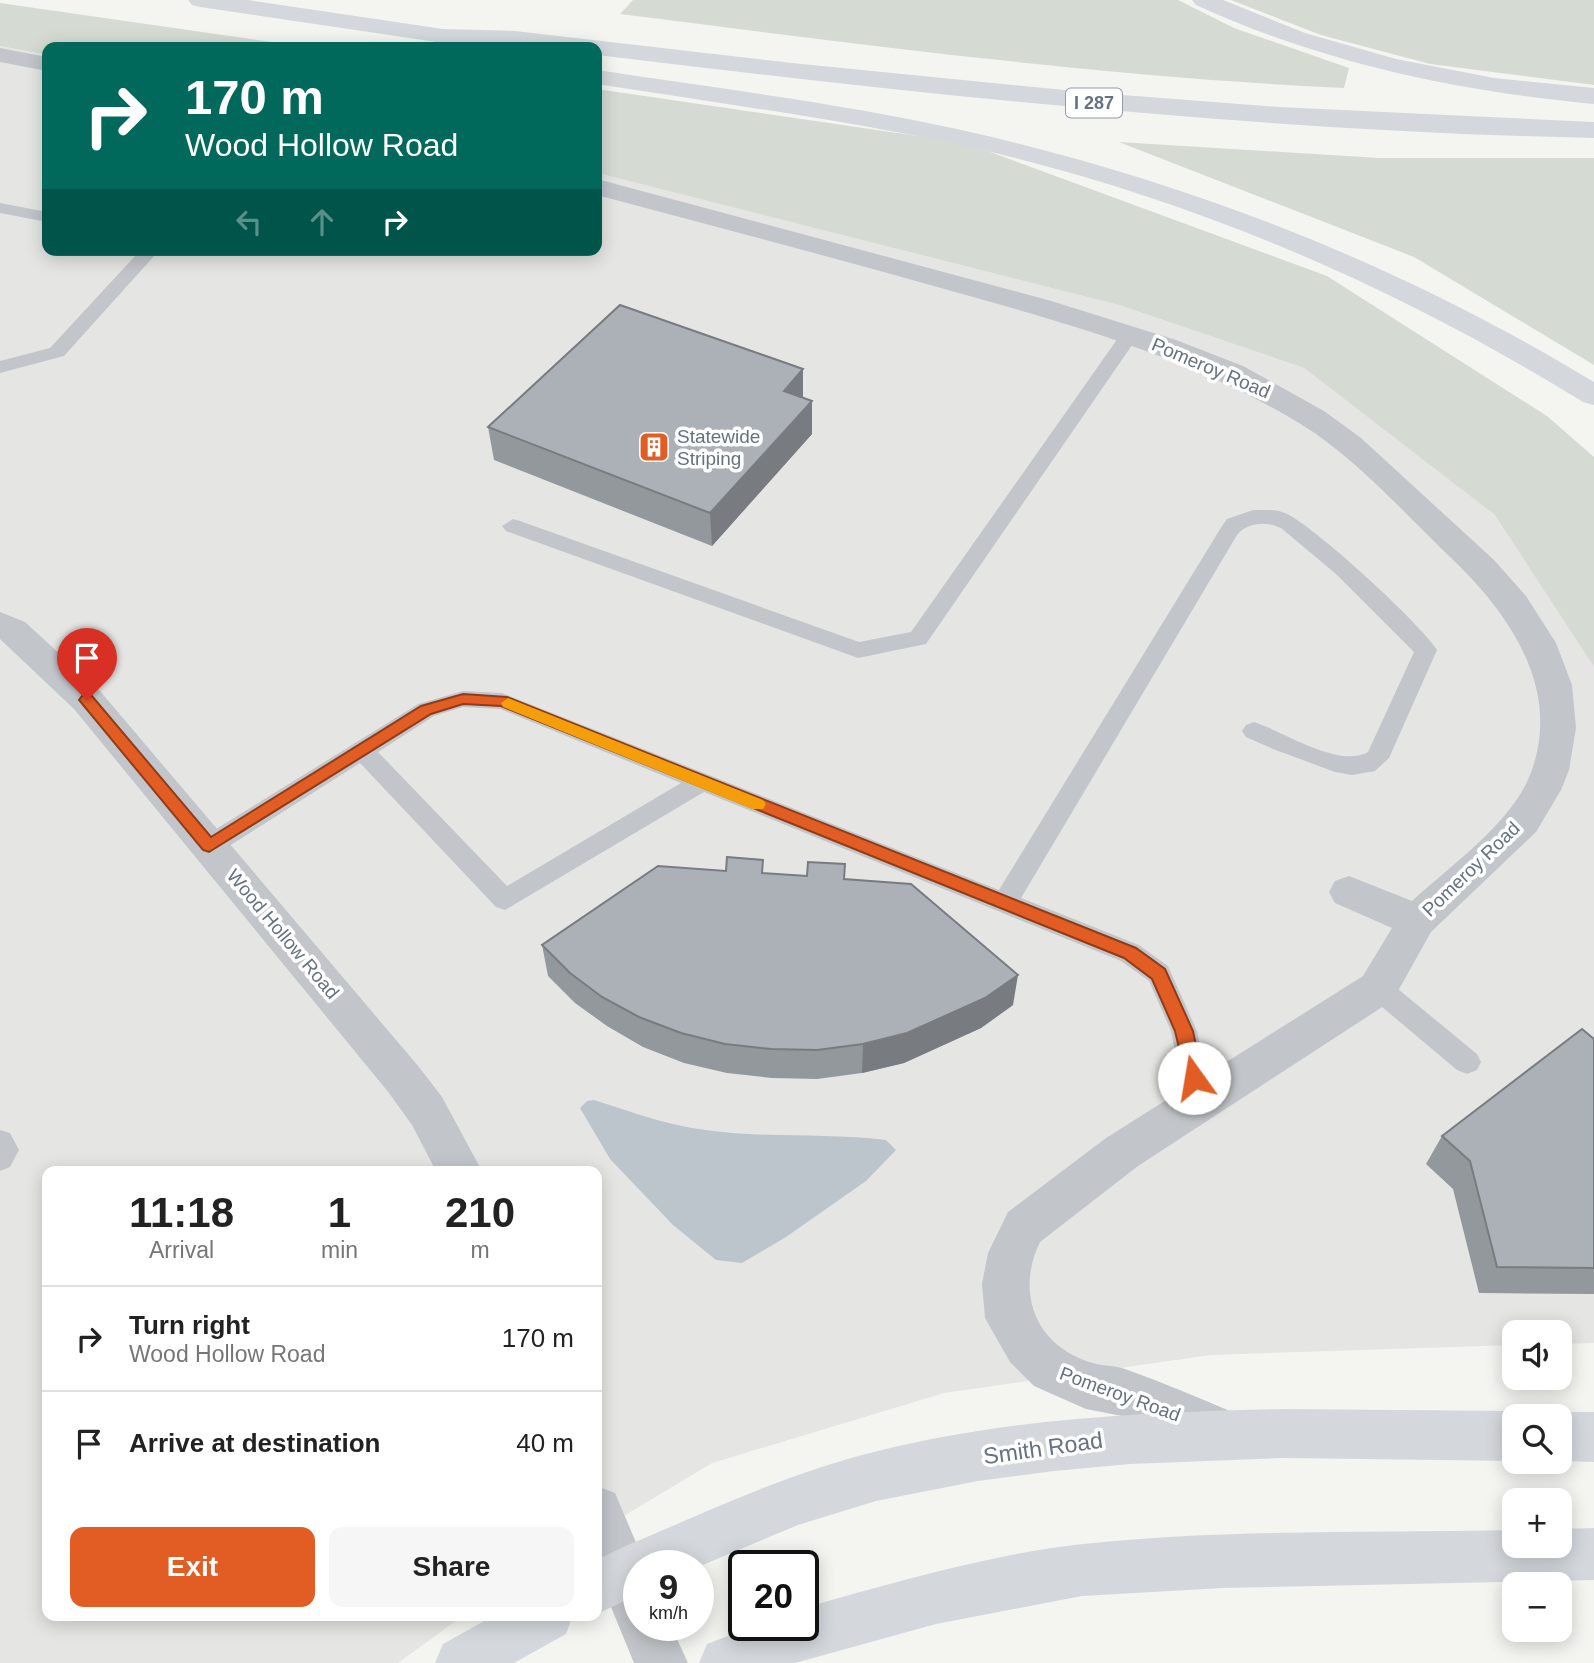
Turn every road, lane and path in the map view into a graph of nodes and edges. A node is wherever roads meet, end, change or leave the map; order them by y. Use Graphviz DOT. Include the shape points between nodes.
graph roads {
  1 [pos="200,0"];
  2 [pos="1204,0"];
  3 [pos="443,36"];
  4 [pos="456,42"];
  5 [pos="549,42"];
  6 [pos="602,49"];
  7 [pos="0,55"];
  8 [pos="42,63"];
  9 [pos="602,78"];
  10 [pos="1594,96"];
  11 [pos="1594,130"];
  12 [pos="602,188"];
  13 [pos="0,208"];
  14 [pos="42,216"];
  15 [pos="145,256"];
  16 [pos="1130,335"];
  17 [pos="0,367"];
  18 [pos="1567,378"];
  19 [pos="1594,395"];
  20 [pos="1594,402"];
  21 [pos="513,526"];
  22 [pos="0,624"];
  23 [pos="1254,731"];
  24 [pos="362,750"];
  25 [pos="702,782"];
  26 [pos="209,846"];
  27 [pos="1349,892"];
  28 [pos="1003,904"];
  29 [pos="1417,920"];
  30 [pos="1378,988"];
  31 [pos="1466,1062"];
  32 [pos="1199,1101"];
  33 [pos="0,1142"];
  34 [pos="0,1158"];
  35 [pos="457,1166"];
  36 [pos="1224,1433"];
  37 [pos="1502,1436"];
  38 [pos="1572,1437"];
  39 [pos="1594,1437"];
  40 [pos="602,1529"];
  41 [pos="1594,1555"];
  42 [pos="619,1592"];
  43 [pos="536,1621"];
  44 [pos="651,1641"];
  45 [pos="462,1663"];
  46 [pos="661,1663"];
  47 [pos="726,1663"];
  1 -- 3 [label="main road"];
  2 -- 10 [label="main road" via="1265,27 1365,59 1470,81"];
  3 -- 4 [label="main road"];
  3 -- 5 [label="main road"];
  6 -- 11 [label="main road, I 287" via="896,85 1094,103"];
  7 -- 8 [label="street"];
  9 -- 18 [label="main road" via="891,124 1122,180 1285,237 1402,289"];
  12 -- 16 [label="street, Pomeroy Road" via="813,243"];
  13 -- 14 [label="lane"];
  15 -- 17 [label="lane" via="57,352"];
  16 -- 21 [label="lane" via="918,638 858,650"];
  16 -- 29 [label="street, Pomeroy Road" via="1232,373 1283,400 1350,445 1482,568 1514,604 1538,643 1554,685 1558,728 1542,790 1521,822"];
  18 -- 19 [label="main road"];
  18 -- 20 [label="main road"];
  22 -- 26 [label="street, Wood Hollow Road" via="87,700"];
  23 -- 28 [label="lane" via="1339,765 1368,766 1377,758 1426,650 1326,554 1288,523 1265,516 1242,519 1229,531"];
  24 -- 25 [label="lane" via="437,705 489,699"];
  24 -- 25 [label="lane" via="505,900"];
  24 -- 26 [label="lane"];
  25 -- 28 [label="lane"];
  26 -- 35 [label="street, Wood Hollow Road" via="404,1080 428,1111"];
  27 -- 29 [label="street, Pomeroy Road"];
  28 -- 32 [label="lane" via="1130,953 1158,974 1184,1031"];
  29 -- 30 [label="street, Pomeroy Road"];
  30 -- 31 [label="lane"];
  30 -- 32 [label="street, Pomeroy Road"];
  32 -- 36 [label="street, Pomeroy Road" via="1122,1152 1024,1227 1005,1284 1009,1318 1027,1346 1051,1368 1086,1385 1122,1392"];
  33 -- 34 [label="lane" via="5,1150"];
  36 -- 37 [label="main road, Smith Road"];
  36 -- 42 [label="main road, Smith Road" via="1096,1440 901,1470 754,1516"];
  38 -- 39 [label="main road"];
  40 -- 42 [label="street"];
  41 -- 47 [label="main road" via="1223,1562 1082,1570 936,1598 796,1636"];
  43 -- 45 [label="main road"];
  44 -- 46 [label="street"];
}
